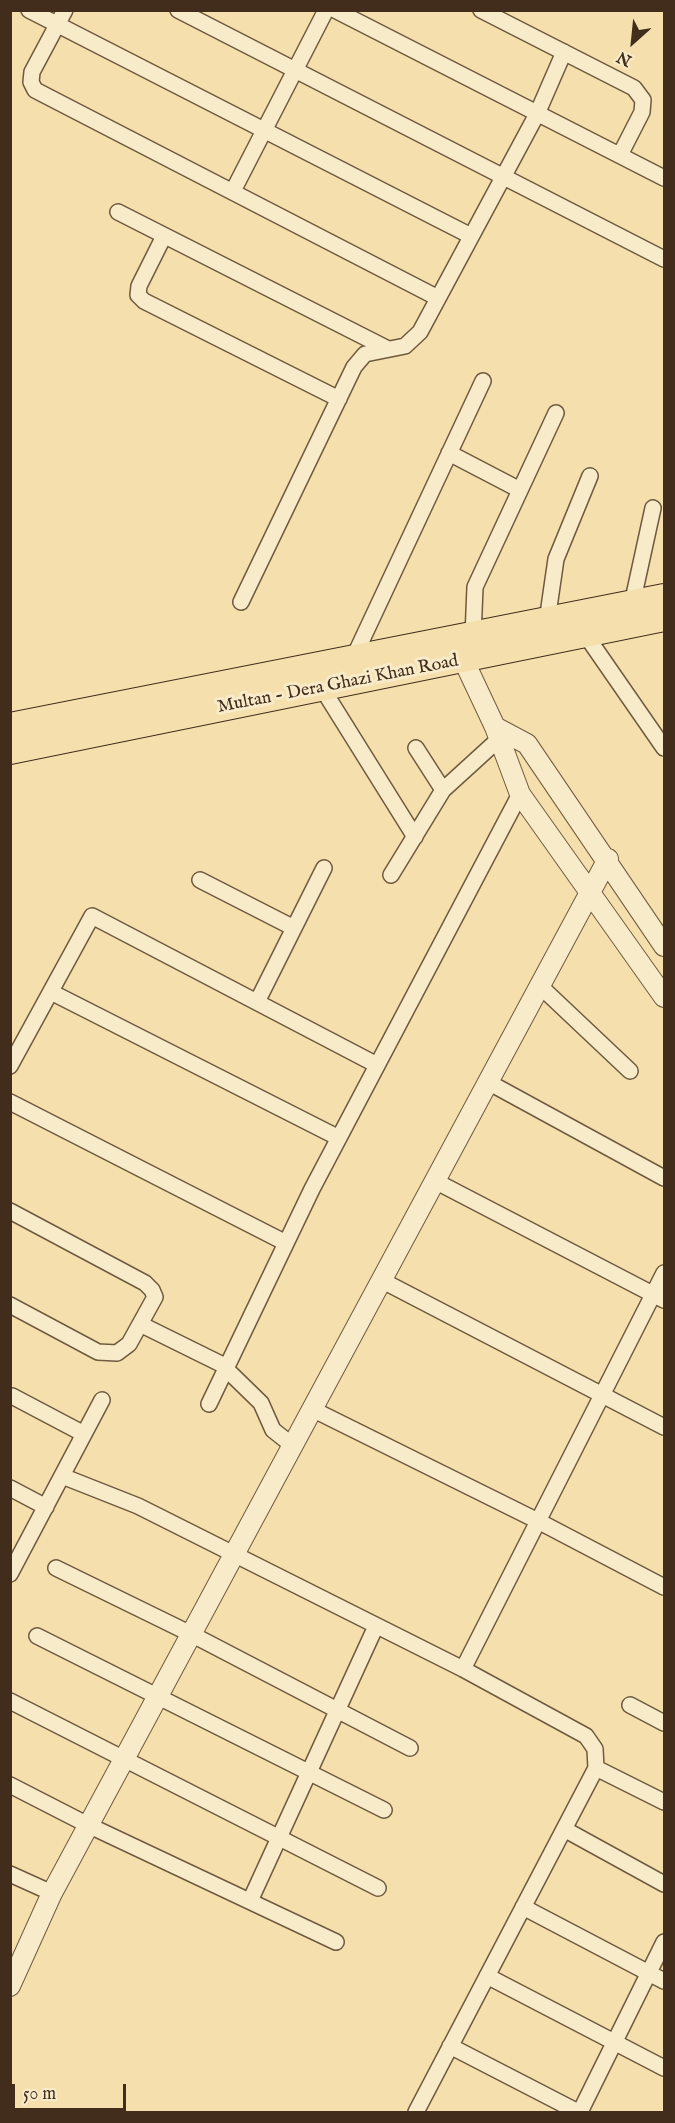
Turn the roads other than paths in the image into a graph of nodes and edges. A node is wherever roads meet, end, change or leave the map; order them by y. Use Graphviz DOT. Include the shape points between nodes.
graph roads {
  1 [pos="29,10"];
  2 [pos="65,10"];
  3 [pos="178,10"];
  4 [pos="327,10"];
  5 [pos="334,10"];
  6 [pos="481,10"];
  7 [pos="58,25"];
  8 [pos="564,52"];
  9 [pos="296,70"];
  10 [pos="537,114"];
  11 [pos="265,130"];
  12 [pos="620,155"];
  13 [pos="503,176"];
  14 [pos="664,178"];
  15 [pos="233,191"];
  16 [pos="118,212"];
  17 [pos="164,236"];
  18 [pos="471,236"];
  19 [pos="664,259"];
  20 [pos="438,298"];
  21 [pos="388,349"];
  22 [pos="483,381"];
  23 [pos="339,399"];
  24 [pos="556,413"];
  25 [pos="449,453"];
  26 [pos="590,476"];
  27 [pos="520,490"];
  28 [pos="653,508"];
  29 [pos="664,597"];
  30 [pos="241,602"];
  31 [pos="632,604"];
  32 [pos="664,618"];
  33 [pos="547,621"];
  34 [pos="585,634"];
  35 [pos="473,636"];
  36 [pos="353,659"];
  37 [pos="463,659"];
  38 [pos="322,688"];
  39 [pos="10,726"];
  40 [pos="497,733"];
  41 [pos="416,748"];
  42 [pos="664,748"];
  43 [pos="10,751"];
  44 [pos="443,790"];
  45 [pos="520,794"];
  46 [pos="415,837"];
  47 [pos="608,859"];
  48 [pos="324,868"];
  49 [pos="391,875"];
  50 [pos="200,880"];
  51 [pos="590,892"];
  52 [pos="294,928"];
  53 [pos="664,946"];
  54 [pos="540,986"];
  55 [pos="51,992"];
  56 [pos="664,997"];
  57 [pos="257,1002"];
  58 [pos="377,1065"];
  59 [pos="10,1066"];
  60 [pos="630,1071"];
  61 [pos="488,1082"];
  62 [pos="10,1102"];
  63 [pos="339,1138"];
  64 [pos="664,1178"];
  65 [pos="435,1181"];
  66 [pos="10,1211"];
  67 [pos="286,1244"];
  68 [pos="664,1273"];
  69 [pos="381,1280"];
  70 [pos="659,1298"];
  71 [pos="10,1305"];
  72 [pos="140,1324"];
  73 [pos="226,1369"];
  74 [pos="602,1395"];
  75 [pos="12,1396"];
  76 [pos="102,1400"];
  77 [pos="209,1404"];
  78 [pos="312,1409"];
  79 [pos="664,1427"];
  80 [pos="84,1434"];
  81 [pos="292,1445"];
  82 [pos="62,1476"];
  83 [pos="10,1488"];
  84 [pos="46,1508"];
  85 [pos="538,1521"];
  86 [pos="233,1555"];
  87 [pos="56,1568"];
  88 [pos="10,1574"];
  89 [pos="664,1587"];
  90 [pos="376,1626"];
  91 [pos="191,1634"];
  92 [pos="37,1636"];
  93 [pos="463,1669"];
  94 [pos="157,1697"];
  95 [pos="10,1701"];
  96 [pos="630,1705"];
  97 [pos="338,1710"];
  98 [pos="664,1723"];
  99 [pos="410,1748"];
  100 [pos="124,1759"];
  101 [pos="596,1768"];
  102 [pos="309,1774"];
  103 [pos="10,1785"];
  104 [pos="664,1802"];
  105 [pos="384,1810"];
  106 [pos="88,1825"];
  107 [pos="564,1829"];
  108 [pos="279,1838"];
  109 [pos="10,1874"];
  110 [pos="664,1884"];
  111 [pos="378,1888"];
  112 [pos="52,1893"];
  113 [pos="250,1901"];
  114 [pos="523,1907"];
  115 [pos="336,1942"];
  116 [pos="664,1942"];
  117 [pos="649,1973"];
  118 [pos="487,1976"];
  119 [pos="664,1981"];
  120 [pos="10,1986"];
  121 [pos="615,2042"];
  122 [pos="450,2046"];
  123 [pos="664,2068"];
  124 [pos="416,2112"];
  125 [pos="579,2112"];
  1 -- 7 [label="street"];
  2 -- 7 [label="street"];
  3 -- 9 [label="street"];
  4 -- 9 [label="street"];
  5 -- 10 [label="street"];
  6 -- 8 [label="street"];
  7 -- 11 [label="street"];
  7 -- 15 [label="street" via="33,72 31,82 35,90"];
  8 -- 10 [label="street"];
  8 -- 12 [label="street" via="634,88 643,100 642,112"];
  9 -- 11 [label="street"];
  9 -- 13 [label="street"];
  10 -- 12 [label="street"];
  10 -- 13 [label="street"];
  11 -- 15 [label="street"];
  11 -- 18 [label="street"];
  12 -- 14 [label="street"];
  13 -- 18 [label="street"];
  13 -- 19 [label="street"];
  15 -- 20 [label="street"];
  16 -- 17 [label="street"];
  17 -- 21 [label="street"];
  17 -- 23 [label="street" via="139,286 138,295 144,301"];
  18 -- 20 [label="street"];
  20 -- 21 [label="street" via="420,332 405,346"];
  21 -- 23 [label="street" via="365,354 354,367"];
  22 -- 25 [label="street"];
  23 -- 30 [label="street"];
  24 -- 27 [label="street"];
  25 -- 27 [label="street"];
  25 -- 36 [label="street"];
  26 -- 33 [label="street" via="556,559"];
  27 -- 35 [label="street" via="475,587"];
  28 -- 31 [label="street"];
  29 -- 31 [label="highway, Multan - Dera Ghazi Khan Road"];
  31 -- 33 [label="highway, Multan - Dera Ghazi Khan Road"];
  32 -- 34 [label="highway, Multan - Dera Ghazi Khan Road"];
  33 -- 35 [label="highway, Multan - Dera Ghazi Khan Road"];
  34 -- 37 [label="highway, Multan - Dera Ghazi Khan Road"];
  34 -- 42 [label="street"];
  35 -- 36 [label="highway, Multan - Dera Ghazi Khan Road"];
  36 -- 39 [label="highway, Multan - Dera Ghazi Khan Road"];
  37 -- 38 [label="highway, Multan - Dera Ghazi Khan Road"];
  37 -- 40 [label="street"];
  38 -- 43 [label="highway, Multan - Dera Ghazi Khan Road"];
  38 -- 46 [label="street"];
  40 -- 44 [label="street"];
  40 -- 45 [label="street"];
  40 -- 47 [label="street" via="527,744"];
  41 -- 44 [label="street"];
  44 -- 46 [label="street"];
  45 -- 51 [label="street"];
  45 -- 58 [label="street"];
  46 -- 49 [label="street"];
  47 -- 51 [label="street"];
  47 -- 53 [label="street"];
  48 -- 52 [label="street"];
  50 -- 52 [label="street"];
  51 -- 54 [label="street"];
  51 -- 56 [label="street"];
  52 -- 57 [label="street"];
  54 -- 60 [label="street"];
  54 -- 61 [label="street"];
  55 -- 57 [label="street" via="92,916"];
  55 -- 59 [label="street"];
  55 -- 63 [label="street"];
  57 -- 58 [label="street"];
  58 -- 63 [label="street"];
  61 -- 64 [label="street"];
  61 -- 65 [label="street"];
  62 -- 67 [label="street"];
  63 -- 67 [label="street"];
  65 -- 69 [label="street"];
  65 -- 70 [label="street"];
  66 -- 72 [label="street" via="152,1290 155,1298"];
  67 -- 73 [label="street"];
  68 -- 70 [label="street"];
  69 -- 74 [label="street"];
  69 -- 78 [label="street"];
  70 -- 74 [label="street"];
  71 -- 72 [label="street" via="98,1352 117,1353 129,1344"];
  72 -- 73 [label="street"];
  73 -- 77 [label="street"];
  73 -- 81 [label="street" via="261,1403 273,1430"];
  74 -- 79 [label="street"];
  74 -- 85 [label="street"];
  75 -- 80 [label="street"];
  76 -- 80 [label="street"];
  78 -- 81 [label="street"];
  78 -- 85 [label="street"];
  80 -- 82 [label="street"];
  81 -- 86 [label="street"];
  82 -- 84 [label="street"];
  82 -- 86 [label="street" via="138,1506"];
  83 -- 84 [label="street"];
  84 -- 88 [label="street"];
  85 -- 89 [label="street"];
  85 -- 93 [label="street"];
  86 -- 90 [label="street"];
  86 -- 91 [label="street"];
  87 -- 91 [label="street"];
  90 -- 93 [label="street"];
  90 -- 97 [label="street"];
  91 -- 94 [label="street"];
  91 -- 97 [label="street"];
  92 -- 94 [label="street"];
  93 -- 101 [label="street" via="586,1736 595,1749"];
  94 -- 100 [label="street"];
  94 -- 102 [label="street"];
  95 -- 100 [label="street"];
  96 -- 98 [label="street"];
  97 -- 99 [label="street"];
  97 -- 102 [label="street"];
  100 -- 106 [label="street"];
  100 -- 108 [label="street"];
  101 -- 104 [label="street"];
  101 -- 107 [label="street"];
  102 -- 105 [label="street"];
  102 -- 108 [label="street"];
  103 -- 106 [label="street"];
  106 -- 112 [label="street"];
  106 -- 113 [label="street"];
  107 -- 110 [label="street"];
  107 -- 114 [label="street"];
  108 -- 111 [label="street"];
  108 -- 113 [label="street"];
  109 -- 112 [label="street"];
  112 -- 120 [label="street"];
  113 -- 115 [label="street"];
  114 -- 117 [label="street"];
  114 -- 118 [label="street"];
  116 -- 117 [label="street"];
  117 -- 119 [label="street"];
  117 -- 121 [label="street"];
  118 -- 121 [label="street"];
  118 -- 122 [label="street"];
  121 -- 123 [label="street"];
  121 -- 125 [label="street"];
  122 -- 124 [label="street"];
  122 -- 125 [label="street"];
}
